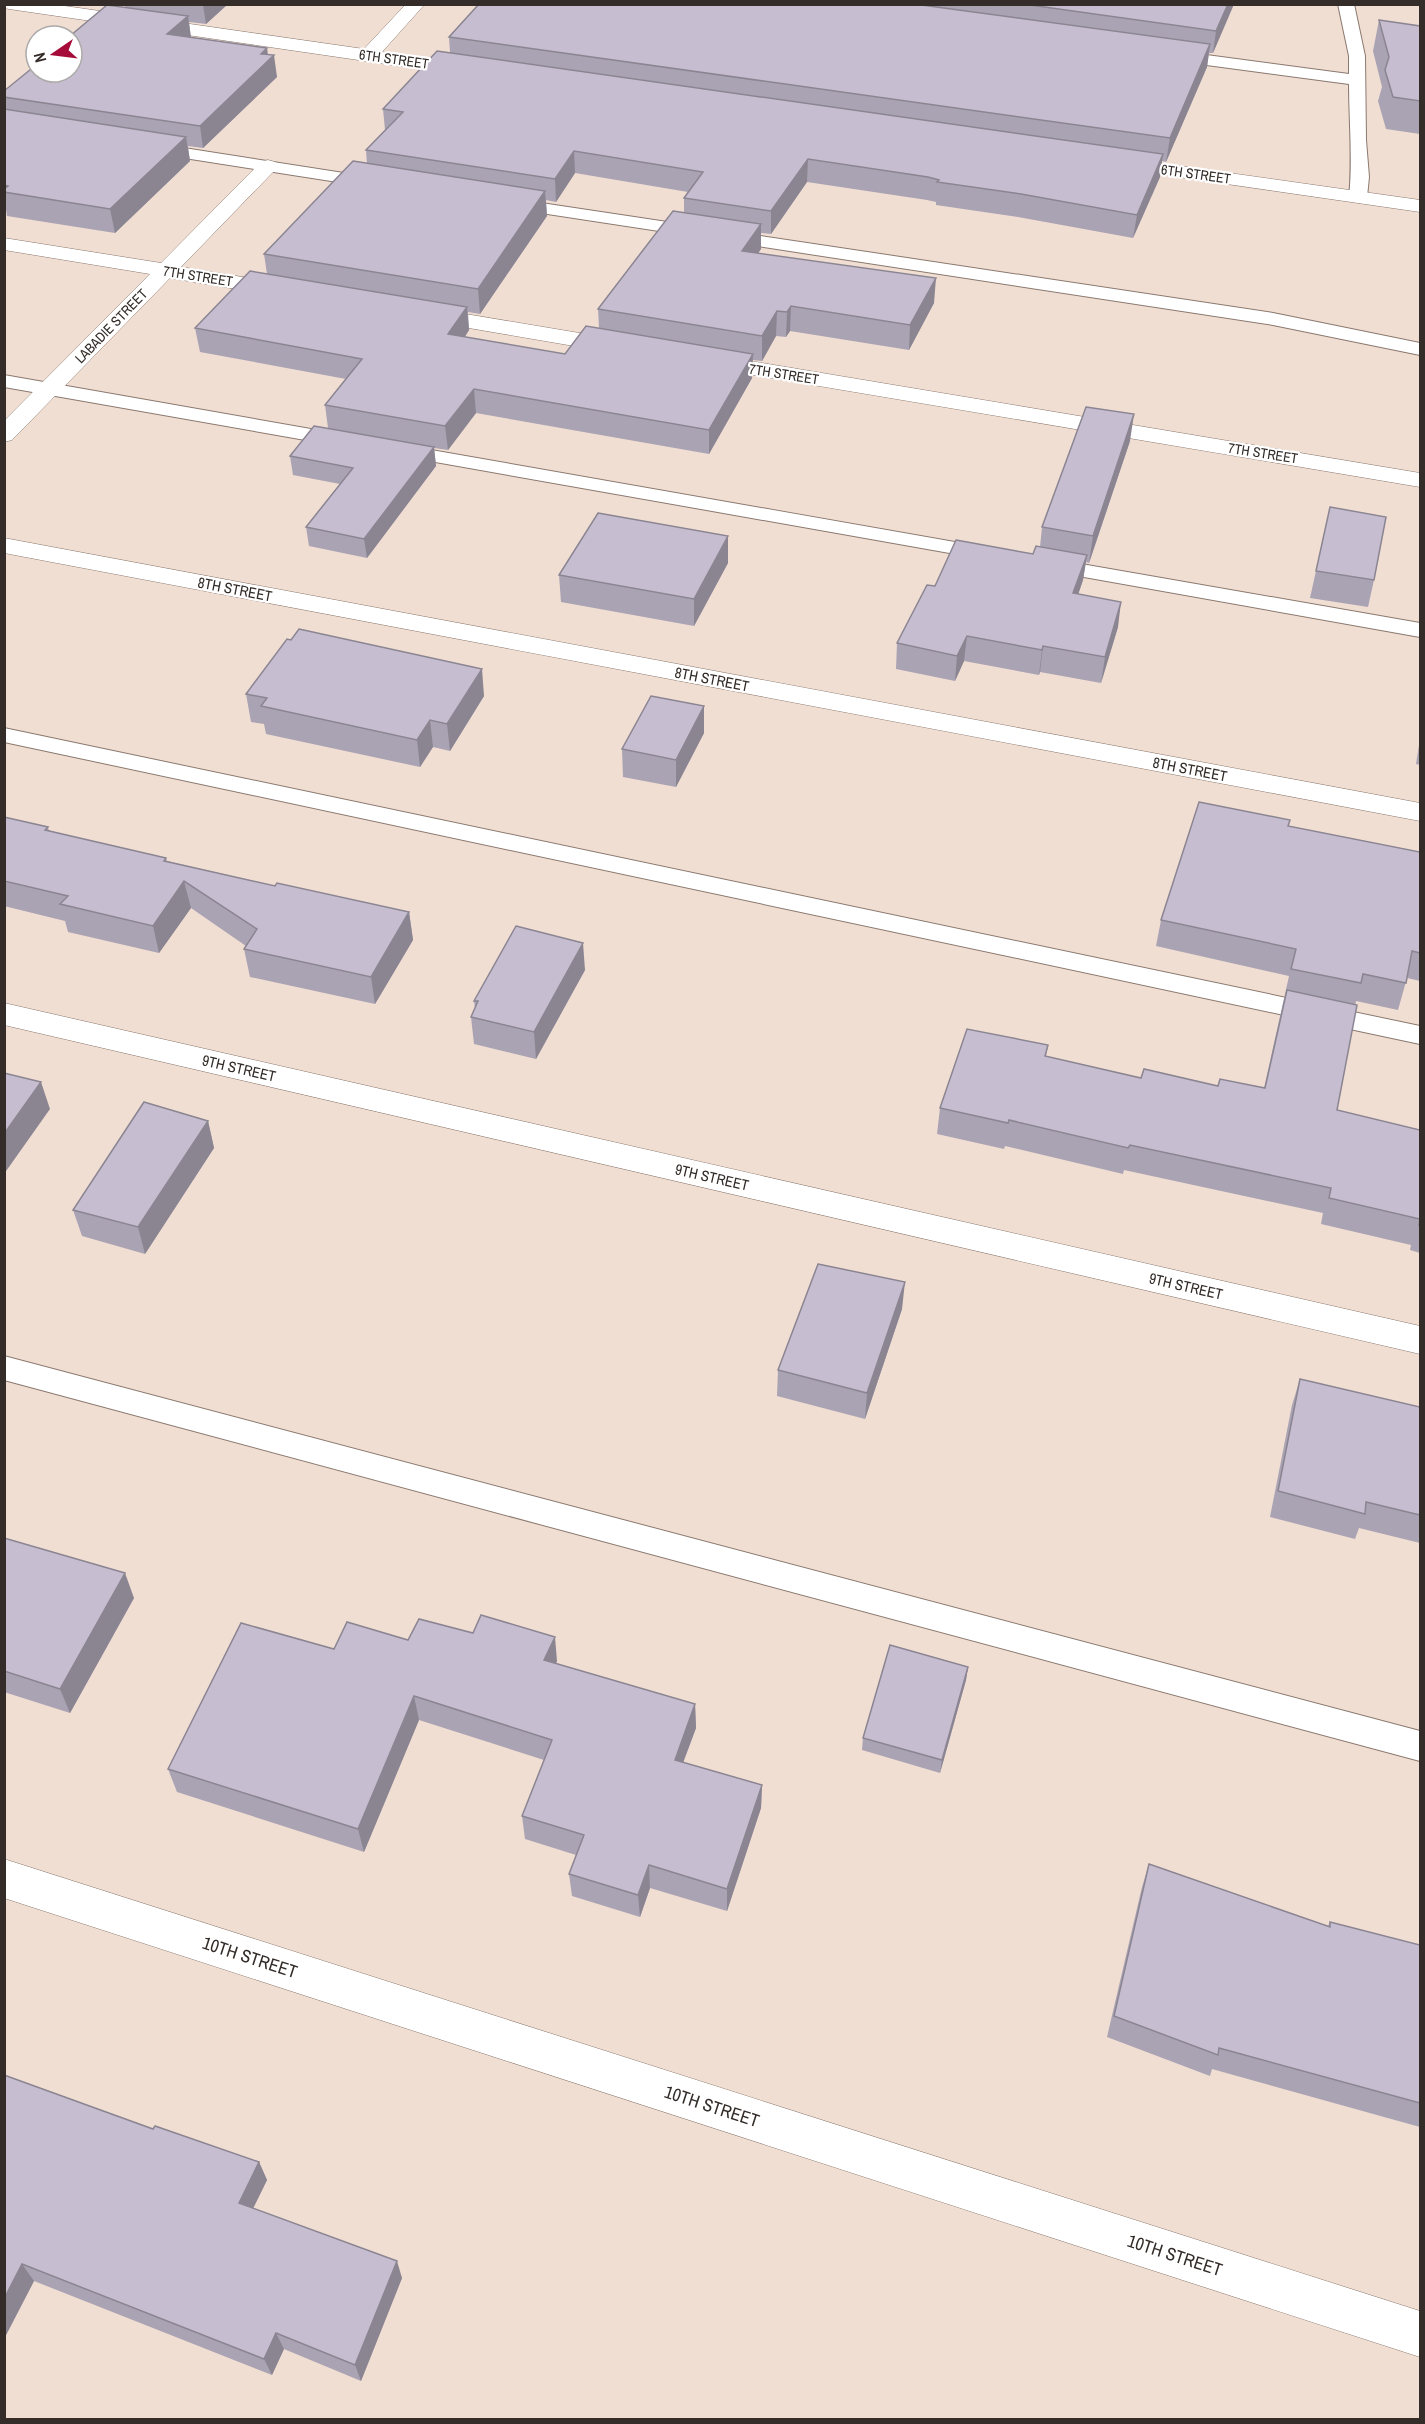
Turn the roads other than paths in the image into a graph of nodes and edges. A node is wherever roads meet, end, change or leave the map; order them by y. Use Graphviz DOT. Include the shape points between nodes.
graph roads {
  1 [pos="9,4"];
  2 [pos="416,4"];
  3 [pos="1346,4"];
  4 [pos="1155,53"];
  5 [pos="369,55"];
  6 [pos="488,72"];
  7 [pos="1357,80"];
  8 [pos="131,145"];
  9 [pos="1092,159"];
  10 [pos="268,166"];
  11 [pos="398,186"];
  12 [pos="1358,197"];
  13 [pos="493,200"];
  14 [pos="1420,206"];
  15 [pos="4,244"];
  16 [pos="164,270"];
  17 [pos="305,294"];
  18 [pos="399,310"];
  19 [pos="1420,349"];
  20 [pos="646,351"];
  21 [pos="693,358"];
  22 [pos="4,381"];
  23 [pos="49,389"];
  24 [pos="4,435"];
  25 [pos="1420,480"];
  26 [pos="4,545"];
  27 [pos="1420,630"];
  28 [pos="4,735"];
  29 [pos="1420,812"];
  30 [pos="4,1014"];
  31 [pos="1420,1035"];
  32 [pos="1420,1340"];
  33 [pos="4,1368"];
  34 [pos="1420,1746"];
  35 [pos="4,1878"];
  36 [pos="1420,2334"];
  1 -- 5 [label="street, 6TH STREET"];
  2 -- 5 [label="street"];
  3 -- 7 [label="lane" via="1357,56"];
  4 -- 7 [label="lane"];
  5 -- 6 [label="street, 6TH STREET"];
  7 -- 12 [label="lane"];
  8 -- 10 [label="lane"];
  9 -- 12 [label="street, 6TH STREET"];
  10 -- 11 [label="lane"];
  10 -- 16 [label="street, LABADIE STREET"];
  12 -- 14 [label="street, 6TH STREET"];
  13 -- 19 [label="lane" via="1273,319"];
  15 -- 16 [label="street, 7TH STREET"];
  16 -- 17 [label="street, 7TH STREET"];
  16 -- 23 [label="street, LABADIE STREET"];
  18 -- 20 [label="street"];
  21 -- 25 [label="street, 7TH STREET"];
  22 -- 23 [label="lane"];
  23 -- 24 [label="street, LABADIE STREET"];
  23 -- 27 [label="lane"];
  26 -- 29 [label="street, 8TH STREET"];
  28 -- 31 [label="lane"];
  30 -- 32 [label="street, 9TH STREET"];
  33 -- 34 [label="lane"];
  35 -- 36 [label="street, 10TH STREET"];
}
